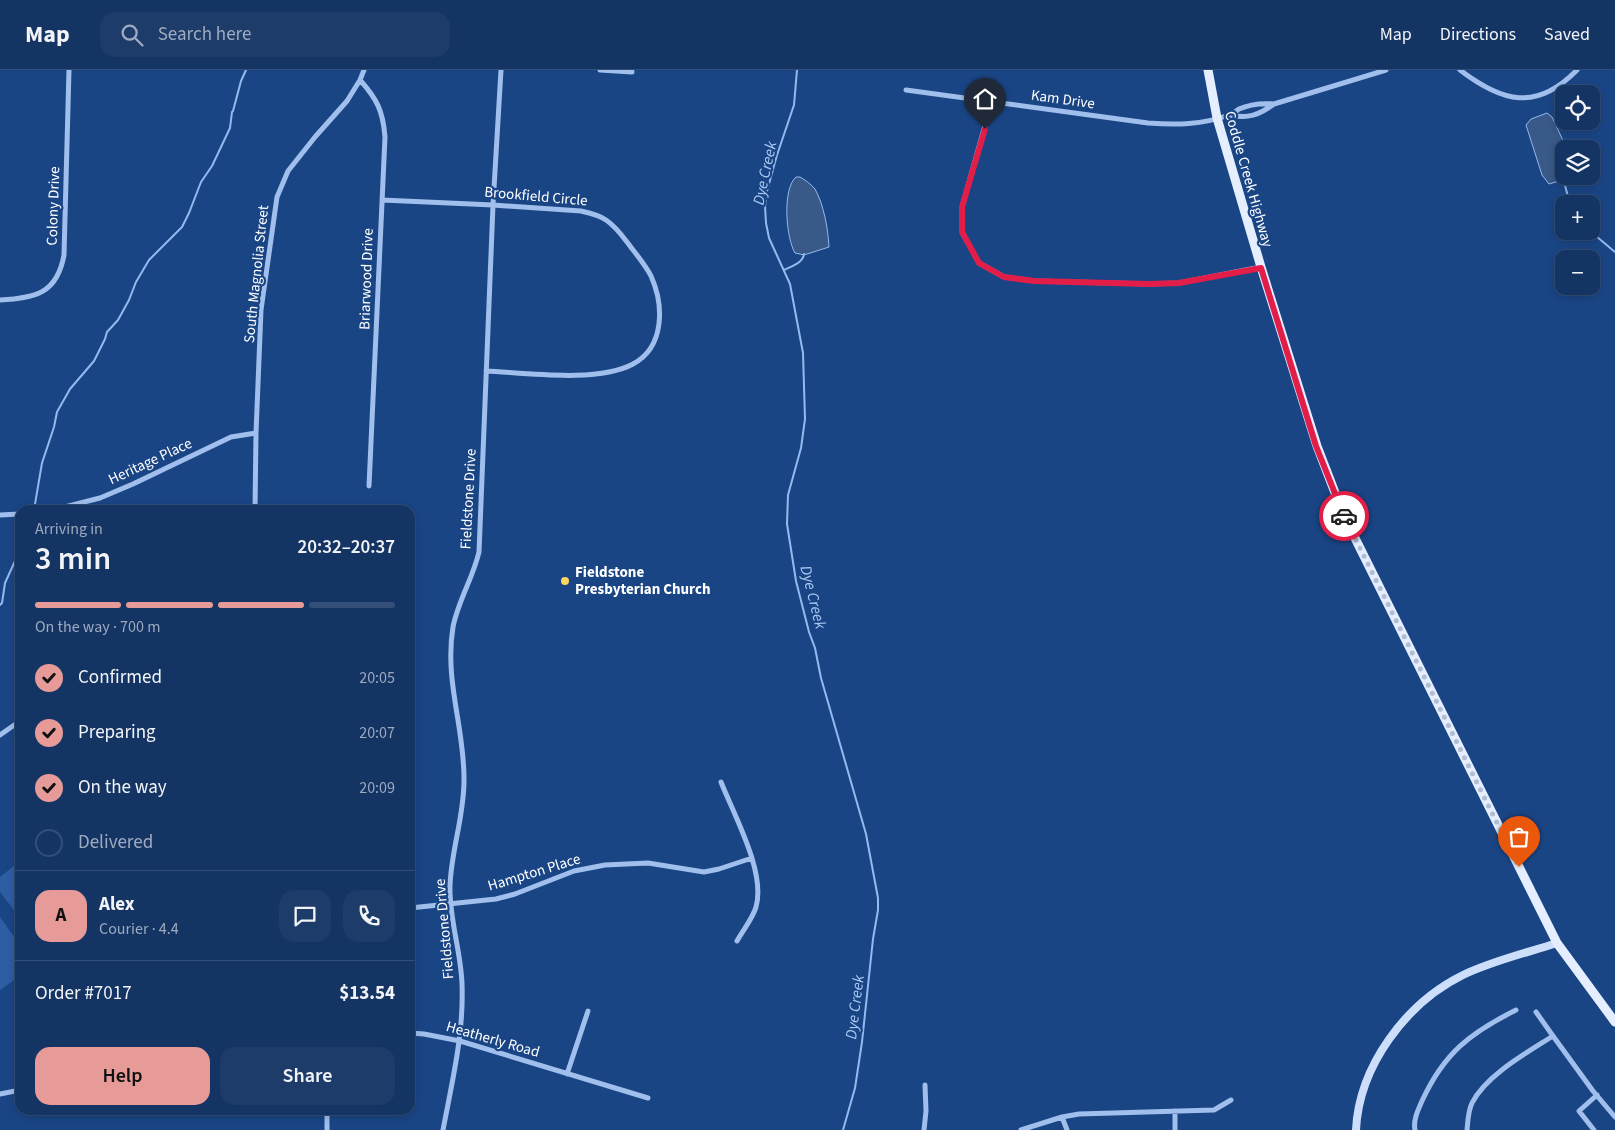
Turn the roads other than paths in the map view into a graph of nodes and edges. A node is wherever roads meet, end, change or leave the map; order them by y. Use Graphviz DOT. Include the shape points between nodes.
graph roads {
  1 [pos="69,70"];
  2 [pos="364,70"];
  3 [pos="501,70"];
  4 [pos="600,70"];
  5 [pos="1208,70"];
  6 [pos="1386,70"];
  7 [pos="1460,70"];
  8 [pos="1577,70"];
  9 [pos="632,72"];
  10 [pos="360,80"];
  11 [pos="906,90"];
  12 [pos="992,101"];
  13 [pos="1274,104"];
  14 [pos="1230,115"];
  15 [pos="1216,118"];
  16 [pos="382,200"];
  17 [pos="493,205"];
  18 [pos="1261,268"];
  19 [pos="0,300"];
  20 [pos="486,371"];
  21 [pos="256,433"];
  22 [pos="370,486"];
  23 [pos="73,505"];
  24 [pos="255,505"];
  25 [pos="15,514"];
  26 [pos="0,515"];
  27 [pos="15,724"];
  28 [pos="0,735"];
  29 [pos="721,782"];
  30 [pos="752,858"];
  31 [pos="451,904"];
  32 [pos="415,908"];
  33 [pos="737,941"];
  34 [pos="1557,943"];
  35 [pos="1516,1010"];
  36 [pos="588,1011"];
  37 [pos="1536,1012"];
  38 [pos="1615,1022"];
  39 [pos="415,1033"];
  40 [pos="1553,1036"];
  41 [pos="460,1041"];
  42 [pos="567,1074"];
  43 [pos="925,1085"];
  44 [pos="15,1091"];
  45 [pos="0,1094"];
  46 [pos="1597,1095"];
  47 [pos="648,1098"];
  48 [pos="1230,1100"];
  49 [pos="1175,1112"];
  50 [pos="327,1115"];
  51 [pos="1615,1116"];
  52 [pos="1062,1117"];
  53 [pos="327,1130"];
  54 [pos="443,1130"];
  55 [pos="924,1130"];
  56 [pos="1021,1130"];
  57 [pos="1067,1130"];
  58 [pos="1175,1130"];
  59 [pos="1356,1130"];
  60 [pos="1415,1130"];
  61 [pos="1467,1130"];
  62 [pos="1594,1130"];
  1 -- 19 [label="street, Colony Drive" via="62,267 47,289 35,296"];
  2 -- 10 [label="street, South Magnolia Street"];
  3 -- 17 [label="street, Fieldstone Drive"];
  4 -- 9 [label="street"];
  5 -- 15 [label="main road, Coddle Creek Highway"];
  6 -- 13 [label="street"];
  7 -- 8 [label="street" via="1493,92 1526,98 1550,91"];
  10 -- 16 [label="street, Briarwood Drive" via="379,104 384,120"];
  10 -- 21 [label="street, South Magnolia Street" via="347,102 302,152 288,172 277,197 261,310"];
  11 -- 12 [label="street, Kam Drive"];
  12 -- 15 [label="street, Kam Drive" via="1148,124 1179,126"];
  12 -- 18 [label="street" via="962,207 962,232 979,263 1004,277 1034,281 1149,284 1179,283"];
  13 -- 14 [label="street" via="1260,103"];
  13 -- 14 [label="street" via="1263,112 1242,118"];
  14 -- 15 [label="street, Kam Drive"];
  15 -- 18 [label="main road, Coddle Creek Highway"];
  16 -- 17 [label="street, Brookfield Circle"];
  16 -- 22 [label="street, Briarwood Drive"];
  17 -- 20 [label="street, Fieldstone Drive"];
  17 -- 20 [label="street, Brookfield Circle" via="581,211 606,219 639,257 650,276 658,296 660,317 657,337 648,352 635,364 619,371 584,375"];
  18 -- 34 [label="main road, Coddle Creek Highway" via="1316,446 1344,516"];
  20 -- 31 [label="street, Fieldstone Drive" via="479,552 457,613 451,653 464,782 452,864"];
  21 -- 23 [label="street, Heritage Place" via="231,437 133,484"];
  21 -- 24 [label="street, South Magnolia Street"];
  25 -- 26 [label="street"];
  27 -- 28 [label="street"];
  29 -- 30 [label="street"];
  30 -- 31 [label="street, Hampton Place" via="704,872 648,864 605,865 574,871 496,899"];
  30 -- 33 [label="street" via="757,874 756,908"];
  31 -- 32 [label="street, Hampton Place"];
  31 -- 41 [label="street, Fieldstone Drive" via="462,983"];
  34 -- 38 [label="main road, Coddle Creek Highway"];
  34 -- 59 [label="street" via="1462,976 1435,992 1412,1012 1391,1036 1375,1063 1363,1092"];
  35 -- 60 [label="street" via="1488,1024 1445,1062 1420,1107 1414,1121"];
  36 -- 42 [label="street"];
  37 -- 40 [label="street"];
  39 -- 41 [label="street, Heatherly Road"];
  40 -- 46 [label="street"];
  40 -- 61 [label="street" via="1480,1091 1468,1116"];
  41 -- 42 [label="street, Heatherly Road"];
  41 -- 54 [label="street, Fieldstone Drive"];
  42 -- 47 [label="street, Heatherly Road"];
  43 -- 55 [label="street"];
  44 -- 45 [label="street"];
  46 -- 51 [label="street"];
  46 -- 62 [label="street" via="1579,1111"];
  48 -- 49 [label="street" via="1214,1110"];
  49 -- 52 [label="street"];
  49 -- 58 [label="street"];
  50 -- 53 [label="street"];
  52 -- 56 [label="street"];
  52 -- 57 [label="street"];
}
